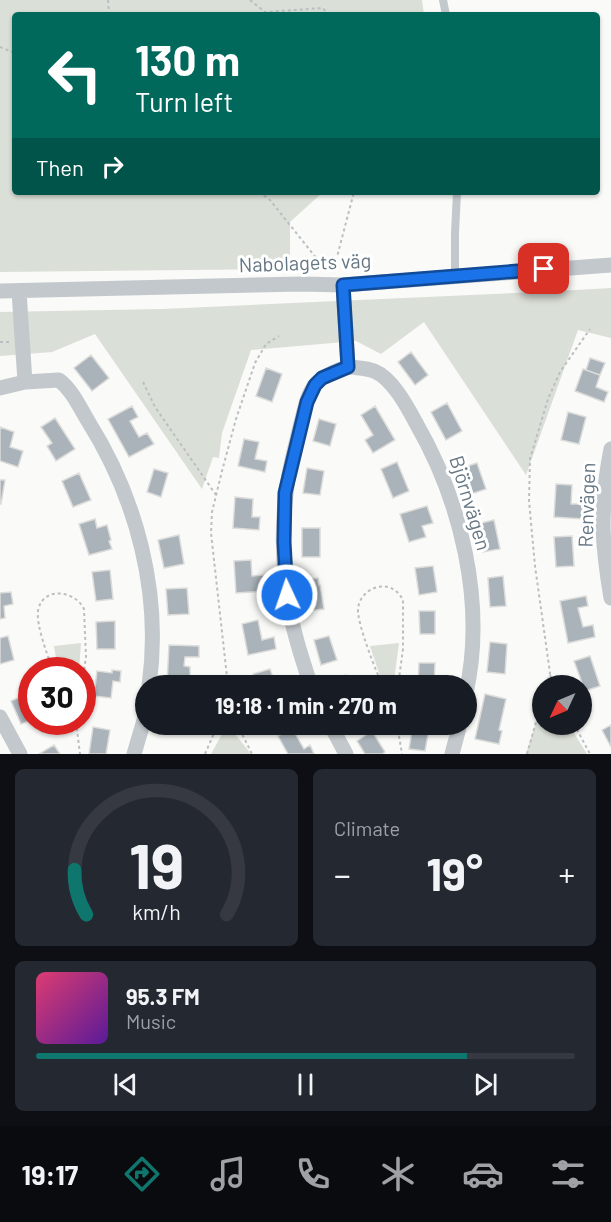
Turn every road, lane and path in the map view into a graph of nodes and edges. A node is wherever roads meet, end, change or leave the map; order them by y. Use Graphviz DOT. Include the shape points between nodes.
graph roads {
  1 [pos="250,0"];
  2 [pos="265,12"];
  3 [pos="265,12"];
  4 [pos="326,12"];
  5 [pos="263,195"];
  6 [pos="353,195"];
  7 [pos="458,195"];
  8 [pos="611,265"];
  9 [pos="325,269"];
  10 [pos="456,275"];
  11 [pos="343,285"];
  12 [pos="0,291"];
  13 [pos="19,291"];
  14 [pos="591,329"];
  15 [pos="279,336"];
  16 [pos="348,367"];
  17 [pos="25,382"];
  18 [pos="143,382"];
  19 [pos="0,388"];
  20 [pos="611,449"];
  21 [pos="216,496"];
  22 [pos="611,598"];
  23 [pos="48,657"];
  24 [pos="86,657"];
  25 [pos="550,674"];
  26 [pos="150,675"];
  27 [pos="227,675"];
  28 [pos="307,675"];
  29 [pos="379,675"];
  30 [pos="399,675"];
  31 [pos="469,675"];
  32 [pos="0,717"];
  33 [pos="78,735"];
  34 [pos="140,735"];
  35 [pos="213,735"];
  36 [pos="242,735"];
  37 [pos="336,735"];
  38 [pos="399,735"];
  39 [pos="457,735"];
  40 [pos="532,735"];
  41 [pos="580,735"];
  42 [pos="20,754"];
  43 [pos="80,754"];
  44 [pos="134,754"];
  45 [pos="205,754"];
  46 [pos="252,754"];
  47 [pos="346,754"];
  48 [pos="402,754"];
  49 [pos="452,754"];
  50 [pos="527,754"];
  51 [pos="590,754"];
  1 -- 3 [label="path"];
  2 -- 4 [label="path" via="323,8"];
  5 -- 9 [label="path"];
  6 -- 11 [label="path" via="332,278"];
  7 -- 10 [label="lane"];
  8 -- 10 [label="street, Nabolagets väg"];
  10 -- 11 [label="street, Nabolagets väg"];
  11 -- 13 [label="street, Nabolagets väg"];
  11 -- 16 [label="street"];
  12 -- 13 [label="street, Nabolagets väg"];
  13 -- 17 [label="street"];
  14 -- 25 [label="path" via="560,372 530,459 529,501"];
  15 -- 21 [label="path" via="266,344 255,363"];
  16 -- 28 [label="street" via="315,385 307,402 285,493 287,595"];
  16 -- 31 [label="street, Björnvägen" via="373,370 402,399 449,491 470,576 472,650"];
  17 -- 19 [label="street"];
  17 -- 26 [label="street" via="59,380 67,386 122,485 138,533 150,590"];
  18 -- 21 [label="path" via="155,407"];
  20 -- 22 [label="street, Renvägen" via="603,527"];
  21 -- 27 [label="path" via="212,533"];
  23 -- 24 [label="path" via="38,612 46,597 58,593 82,604"];
  29 -- 30 [label="path" via="358,608 372,588 387,586 403,600"];
  32 -- 42 [label="street"];
  33 -- 43 [label="path"];
  34 -- 44 [label="street"];
  35 -- 45 [label="path"];
  36 -- 46 [label="path"];
  37 -- 47 [label="street"];
  38 -- 48 [label="path"];
  39 -- 49 [label="street"];
  40 -- 50 [label="path"];
  41 -- 51 [label="path"];
}
